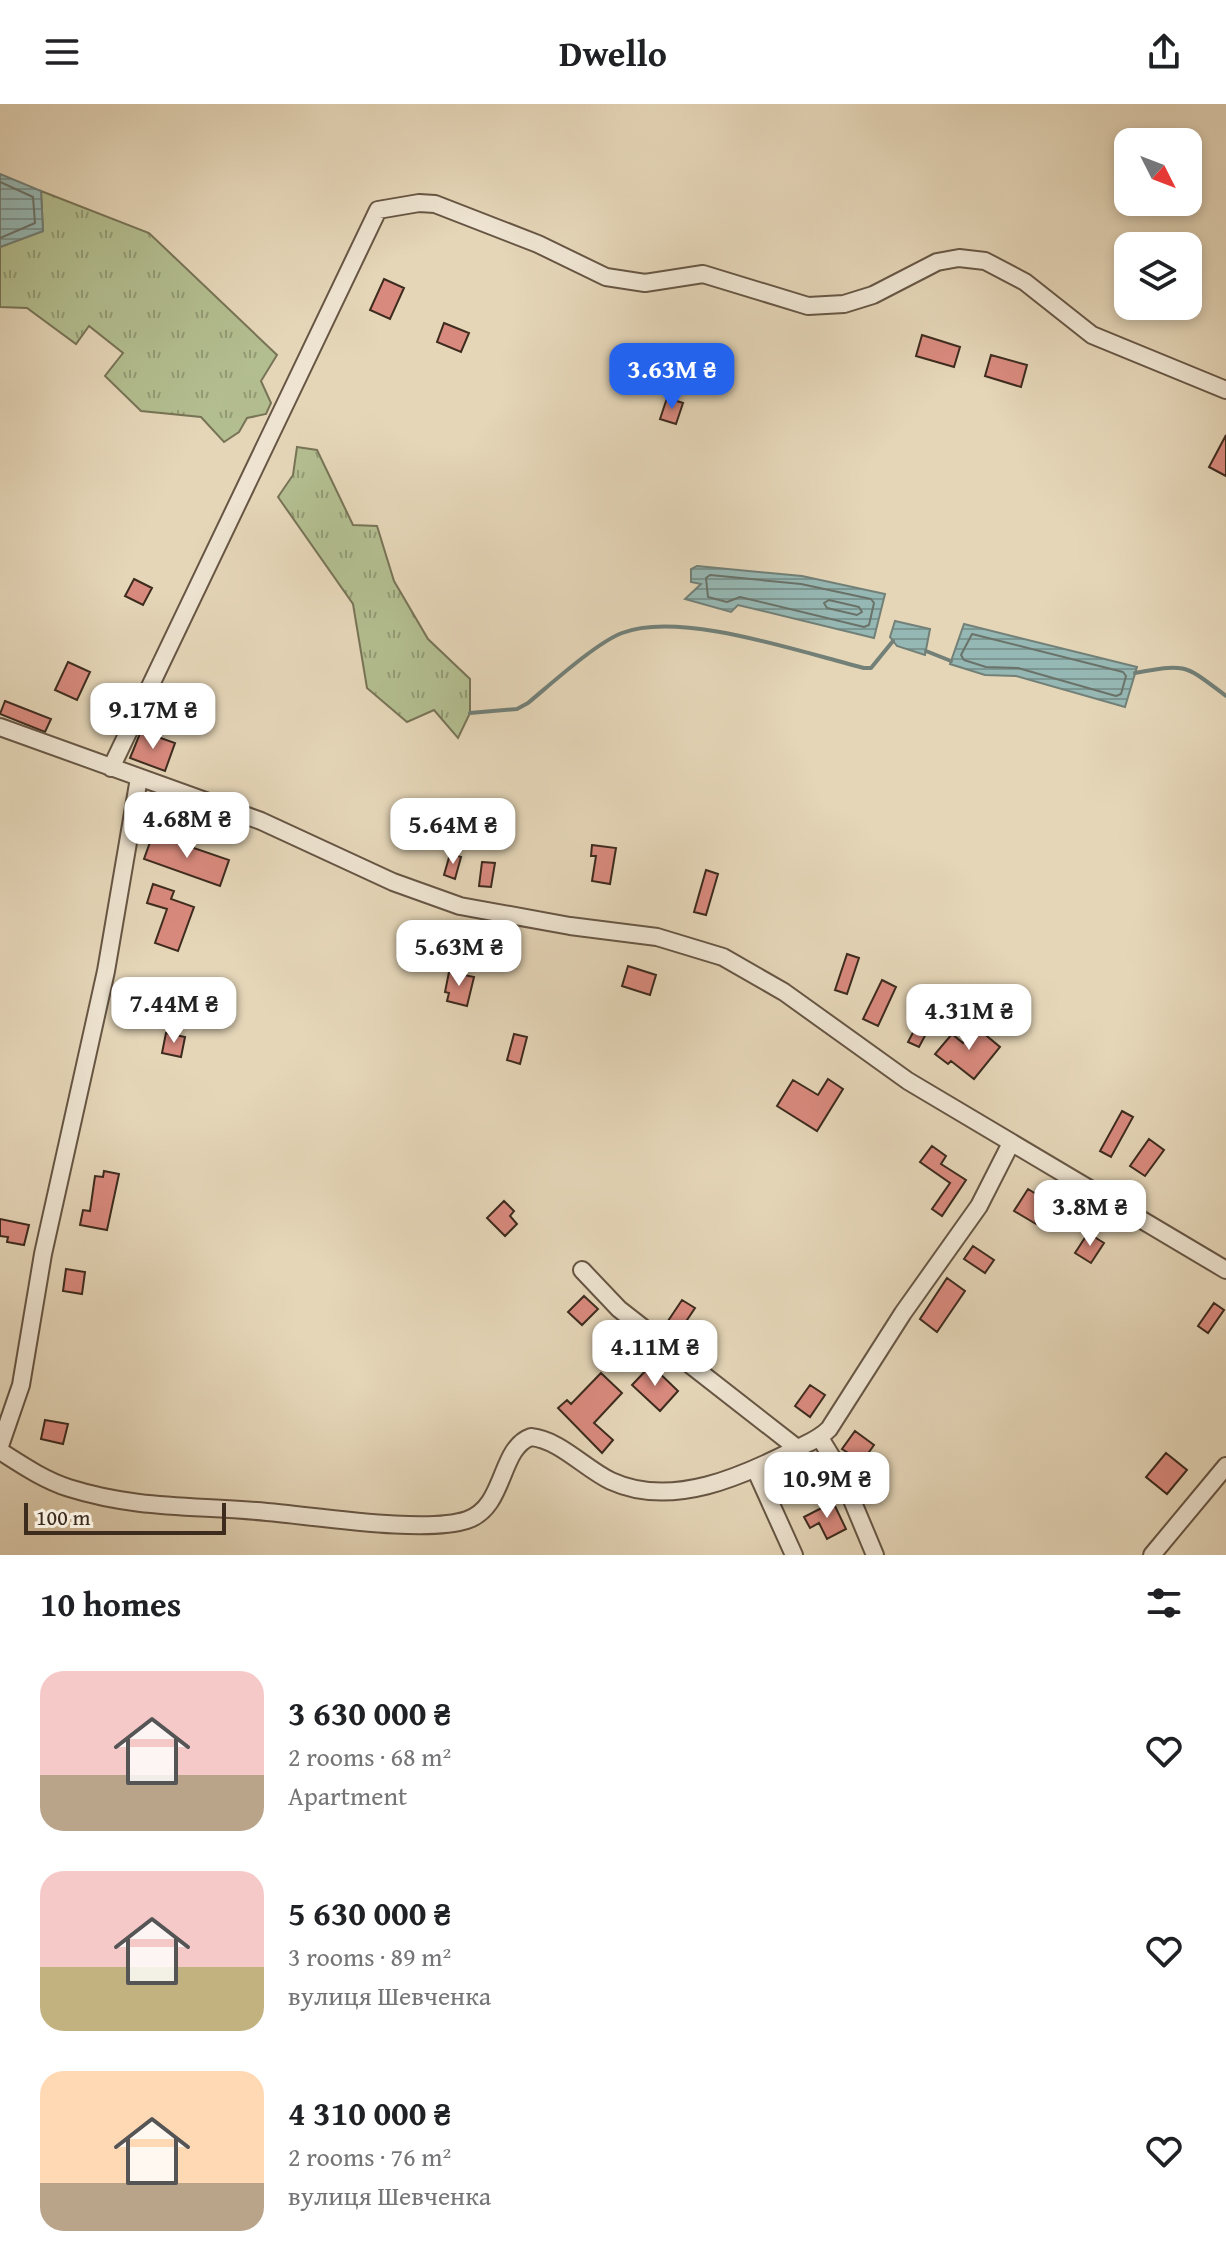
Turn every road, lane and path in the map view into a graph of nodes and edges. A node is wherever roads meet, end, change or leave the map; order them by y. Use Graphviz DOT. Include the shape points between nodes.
graph roads {
  1 [pos="1226,390"];
  2 [pos="0,727"];
  3 [pos="111,768"];
  4 [pos="139,778"];
  5 [pos="1011,1143"];
  6 [pos="582,1270"];
  7 [pos="1226,1270"];
  8 [pos="820,1438"];
  9 [pos="0,1448"];
  10 [pos="797,1448"];
  11 [pos="1226,1466"];
  12 [pos="756,1471"];
  13 [pos="794,1555"];
  14 [pos="875,1555"];
  15 [pos="1152,1555"];
  1 -- 3 [label="street" via="1092,335 1025,282 973,259 937,262 844,304 808,306 703,274 645,283 606,277 435,204 378,210"];
  2 -- 3 [label="street"];
  3 -- 4 [label="street"];
  4 -- 5 [label="street" via="261,821 393,882 460,906 657,937 723,957"];
  4 -- 9 [label="street" via="106,971 43,1254 21,1385"];
  5 -- 7 [label="street"];
  5 -- 8 [label="street" via="979,1206"];
  6 -- 10 [label="street" via="619,1309"];
  8 -- 10 [label="street"];
  8 -- 14 [label="street" via="839,1469"];
  9 -- 12 [label="street" via="68,1488 159,1507 387,1523 444,1524 472,1518 490,1502 513,1453 531,1437 636,1490 685,1489"];
  10 -- 12 [label="street"];
  11 -- 15 [label="street"];
  12 -- 13 [label="street"];
}
